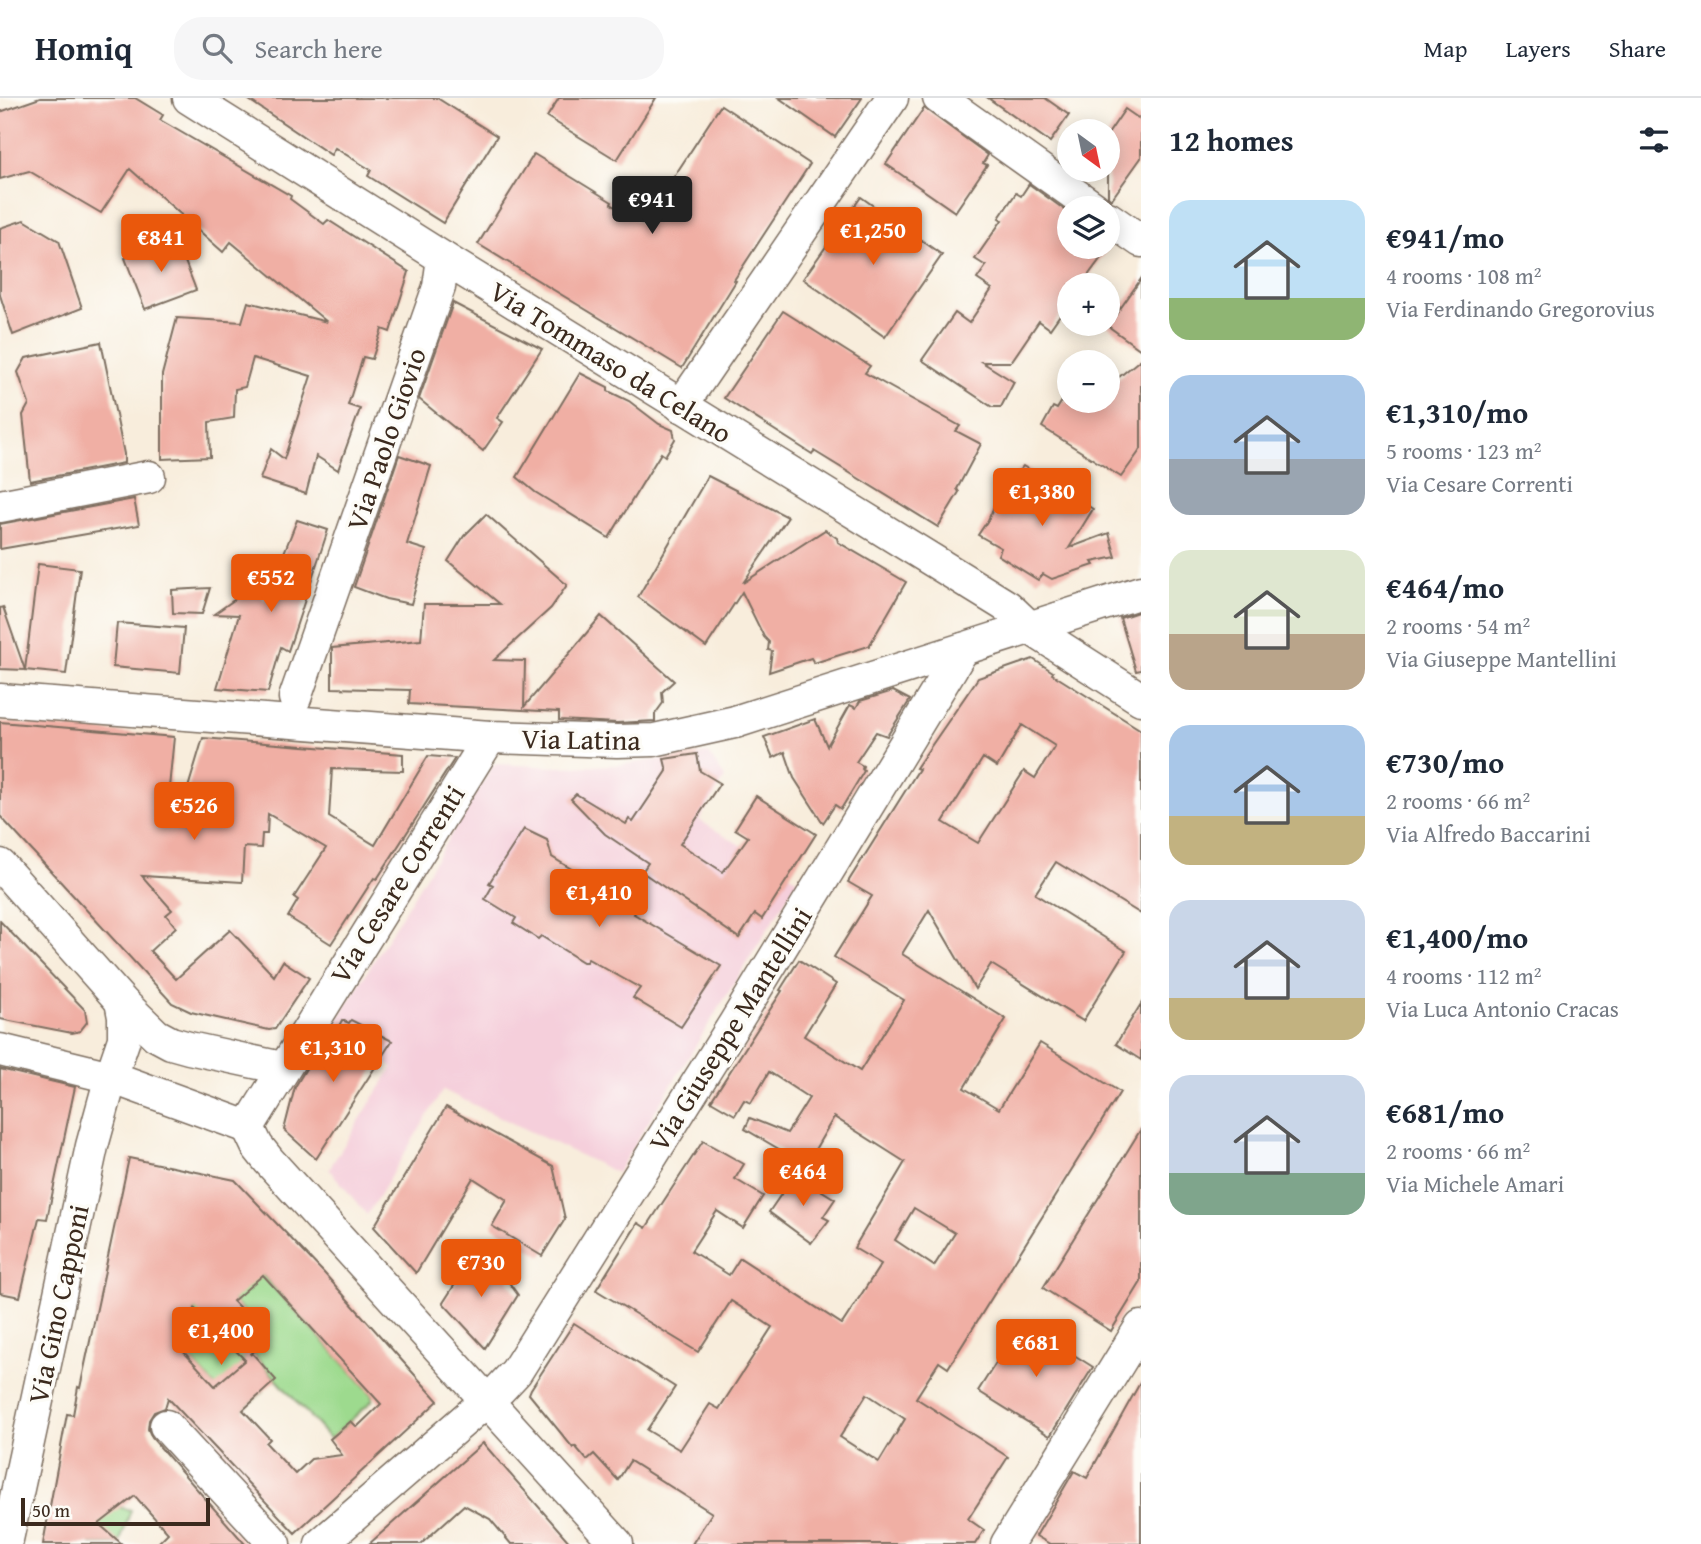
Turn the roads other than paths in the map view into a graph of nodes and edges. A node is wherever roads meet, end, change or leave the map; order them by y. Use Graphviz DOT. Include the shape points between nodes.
graph roads {
  1 [pos="189,98"];
  2 [pos="892,98"];
  3 [pos="939,98"];
  4 [pos="223,107"];
  5 [pos="1077,196"];
  6 [pos="1120,226"];
  7 [pos="1141,241"];
  8 [pos="443,258"];
  9 [pos="681,406"];
  10 [pos="149,477"];
  11 [pos="0,506"];
  12 [pos="1141,592"];
  13 [pos="1030,628"];
  14 [pos="963,649"];
  15 [pos="295,698"];
  16 [pos="1141,699"];
  17 [pos="0,700"];
  18 [pos="490,737"];
  19 [pos="0,865"];
  20 [pos="121,1001"];
  21 [pos="0,1050"];
  22 [pos="282,1068"];
  23 [pos="111,1077"];
  24 [pos="248,1127"];
  25 [pos="1141,1327"];
  26 [pos="487,1400"];
  27 [pos="166,1426"];
  28 [pos="6,1544"];
  29 [pos="275,1544"];
  30 [pos="321,1544"];
  31 [pos="617,1544"];
  32 [pos="1007,1544"];
  1 -- 4 [label="street, Via Tommaso da Celano"];
  2 -- 9 [label="street"];
  3 -- 5 [label="street"];
  4 -- 8 [label="street, Via Tommaso da Celano"];
  6 -- 7 [label="street"];
  8 -- 9 [label="street, Via Tommaso da Celano"];
  8 -- 15 [label="street, Via Paolo Giovio" via="439,287"];
  9 -- 13 [label="street, Via Tommaso da Celano" via="1007,607"];
  10 -- 11 [label="street"];
  12 -- 13 [label="street, Via Latina"];
  13 -- 14 [label="street, Via Latina"];
  13 -- 16 [label="street, Via Tommaso da Celano"];
  14 -- 18 [label="street, Via Latina" via="735,722 669,738"];
  14 -- 26 [label="street, Via Giuseppe Mantellini" via="526,1356"];
  17 -- 18 [label="street, Via Latina"];
  18 -- 22 [label="street, Via Cesare Correnti"];
  19 -- 20 [label="street"];
  20 -- 22 [label="street" via="149,1030 171,1043"];
  20 -- 23 [label="street, Via Gino Capponi" via="124,1039"];
  21 -- 23 [label="street"];
  22 -- 24 [label="street, Via Cesare Correnti"];
  23 -- 24 [label="street"];
  23 -- 28 [label="street, Via Gino Capponi"];
  24 -- 26 [label="street" via="270,1161"];
  25 -- 32 [label="street"];
  26 -- 30 [label="street, Via Giuseppe Mantellini"];
  26 -- 31 [label="street"];
  27 -- 29 [label="street"];
}
